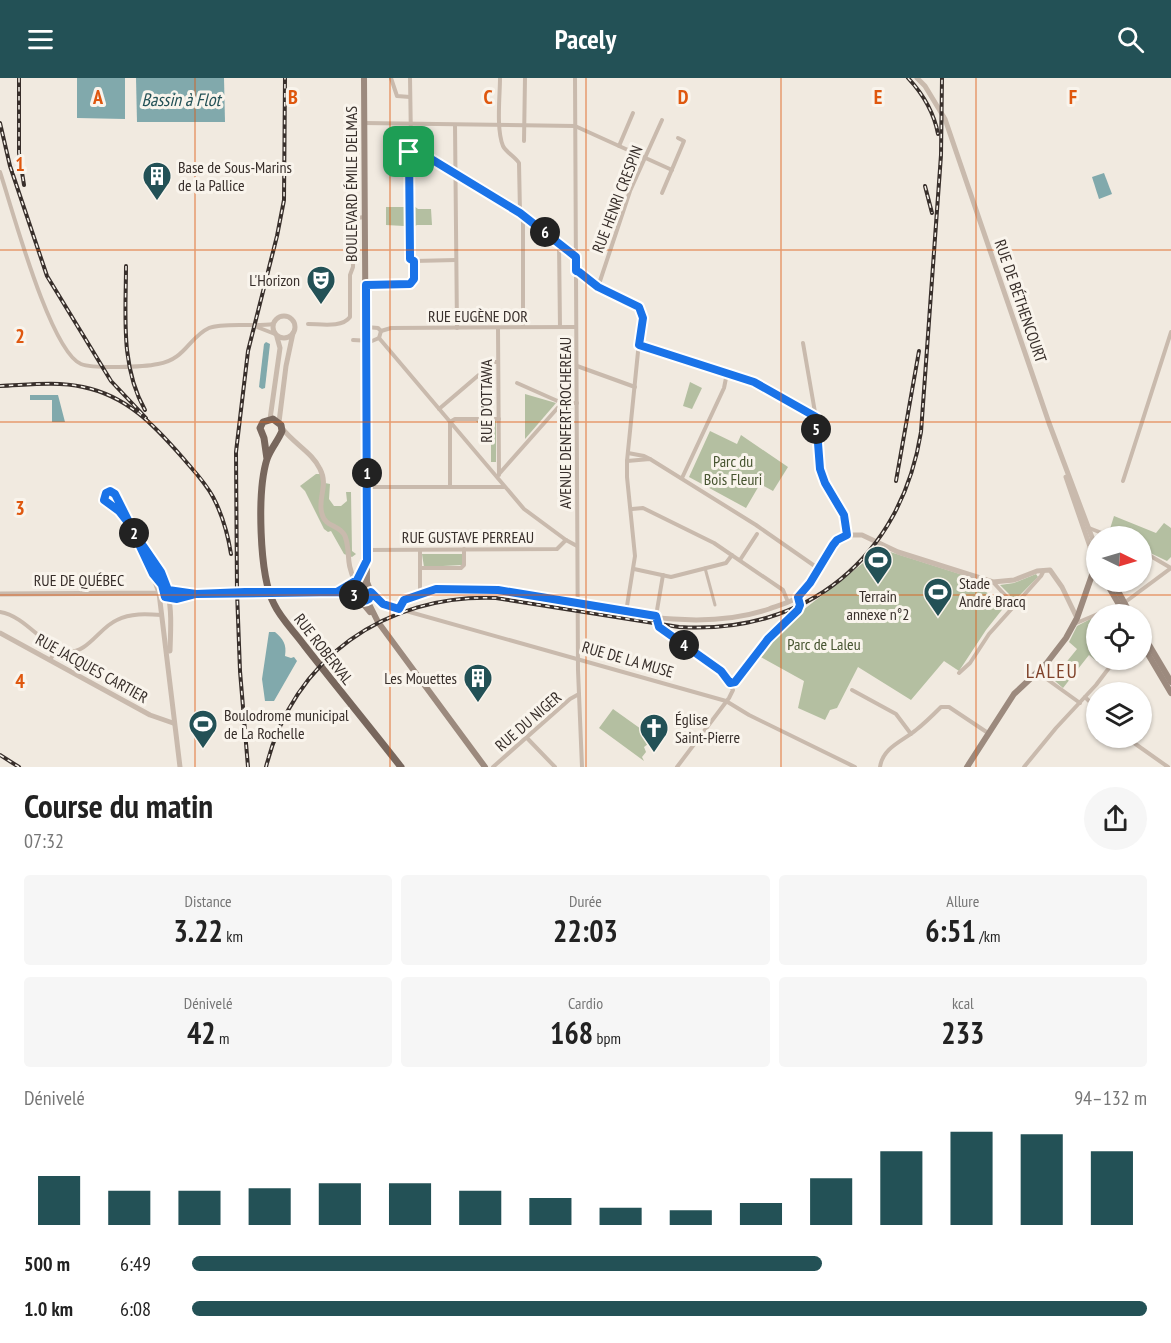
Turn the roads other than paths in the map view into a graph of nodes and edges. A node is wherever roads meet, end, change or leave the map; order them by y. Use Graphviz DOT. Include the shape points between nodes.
graph roads {
  1 [pos="364,78"];
  2 [pos="391,78"];
  3 [pos="410,78"];
  4 [pos="500,78"];
  5 [pos="525,78"];
  6 [pos="575,78"];
  7 [pos="920,79"];
  8 [pos="410,97"];
  9 [pos="633,113"];
  10 [pos="662,120"];
  11 [pos="364,123"];
  12 [pos="411,124"];
  13 [pos="455,124"];
  14 [pos="500,125"];
  15 [pos="524,125"];
  16 [pos="575,126"];
  17 [pos="678,138"];
  18 [pos="524,141"];
  19 [pos="619,146"];
  20 [pos="413,148"];
  21 [pos="645,158"];
  22 [pos="672,170"];
  23 [pos="0,172"];
  24 [pos="456,175"];
  25 [pos="662,193"];
  26 [pos="522,215"];
  27 [pos="365,217"];
  28 [pos="560,243"];
  29 [pos="576,257"];
  30 [pos="456,260"];
  31 [pos="414,261"];
  32 [pos="576,271"];
  33 [pos="366,285"];
  34 [pos="598,287"];
  35 [pos="273,324"];
  36 [pos="309,324"];
  37 [pos="253,326"];
  38 [pos="366,327"];
  39 [pos="523,327"];
  40 [pos="560,327"];
  41 [pos="576,327"];
  42 [pos="457,328"];
  43 [pos="498,328"];
  44 [pos="381,331"];
  45 [pos="1171,332"];
  46 [pos="293,333"];
  47 [pos="276,335"];
  48 [pos="379,338"];
  49 [pos="353,340"];
  50 [pos="366,341"];
  51 [pos="803,343"];
  52 [pos="639,345"];
  53 [pos="498,362"];
  54 [pos="577,366"];
  55 [pos="728,373"];
  56 [pos="516,383"];
  57 [pos="635,387"];
  58 [pos="562,403"];
  59 [pos="577,404"];
  60 [pos="439,409"];
  61 [pos="816,417"];
  62 [pos="270,419"];
  63 [pos="499,419"];
  64 [pos="450,422"];
  65 [pos="281,425"];
  66 [pos="264,438"];
  67 [pos="277,439"];
  68 [pos="292,441"];
  69 [pos="628,453"];
  70 [pos="267,459"];
  71 [pos="650,459"];
  72 [pos="627,461"];
  73 [pos="1063,463"];
  74 [pos="498,476"];
  75 [pos="682,478"];
  76 [pos="1123,481"];
  77 [pos="1068,483"];
  78 [pos="367,487"];
  79 [pos="450,487"];
  80 [pos="504,487"];
  81 [pos="632,509"];
  82 [pos="130,525"];
  83 [pos="1088,526"];
  84 [pos="1086,529"];
  85 [pos="135,534"];
  86 [pos="757,534"];
  87 [pos="847,535"];
  88 [pos="1086,536"];
  89 [pos="566,540"];
  90 [pos="577,546"];
  91 [pos="420,549"];
  92 [pos="464,549"];
  93 [pos="367,550"];
  94 [pos="732,555"];
  95 [pos="1152,557"];
  96 [pos="367,560"];
  97 [pos="740,560"];
  98 [pos="420,568"];
  99 [pos="705,568"];
  100 [pos="819,568"];
  101 [pos="1171,568"];
  102 [pos="634,569"];
  103 [pos="1044,570"];
  104 [pos="663,575"];
  105 [pos="355,582"];
  106 [pos="367,582"];
  107 [pos="993,582"];
  108 [pos="337,592"];
  109 [pos="371,592"];
  110 [pos="1087,592"];
  111 [pos="420,593"];
  112 [pos="0,594"];
  113 [pos="165,594"];
  114 [pos="196,594"];
  115 [pos="355,595"];
  116 [pos="798,597"];
  117 [pos="366,600"];
  118 [pos="788,602"];
  119 [pos="381,604"];
  120 [pos="578,604"];
  121 [pos="1123,604"];
  122 [pos="715,605"];
  123 [pos="1014,605"];
  124 [pos="399,609"];
  125 [pos="0,612"];
  126 [pos="626,612"];
  127 [pos="373,613"];
  128 [pos="163,615"];
  129 [pos="656,616"];
  130 [pos="1086,618"];
  131 [pos="1078,621"];
  132 [pos="0,633"];
  133 [pos="57,648"];
  134 [pos="1152,650"];
  135 [pos="578,659"];
  136 [pos="50,660"];
  137 [pos="1152,661"];
  138 [pos="1109,670"];
  139 [pos="1037,672"];
  140 [pos="169,673"];
  141 [pos="959,673"];
  142 [pos="1171,682"];
  143 [pos="730,683"];
  144 [pos="852,690"];
  145 [pos="1171,693"];
  146 [pos="579,694"];
  147 [pos="1085,697"];
  148 [pos="726,701"];
  149 [pos="1080,703"];
  150 [pos="174,723"];
  151 [pos="911,734"];
  152 [pos="989,734"];
  153 [pos="526,738"];
  154 [pos="1141,748"];
  155 [pos="679,766"];
  156 [pos="178,767"];
  157 [pos="401,767"];
  158 [pos="485,767"];
  159 [pos="493,767"];
  160 [pos="555,767"];
  161 [pos="582,767"];
  162 [pos="855,767"];
  163 [pos="880,767"];
  164 [pos="967,767"];
  165 [pos="1023,767"];
  166 [pos="1168,767"];
  1 -- 11 [label="main road, BOULEVARD ÉMILE DELMAS"];
  2 -- 8 [label="street" via="397,96"];
  3 -- 8 [label="street"];
  4 -- 14 [label="street"];
  5 -- 15 [label="street"];
  6 -- 16 [label="street, AVENUE DENFERT-ROCHEREAU"];
  7 -- 73 [label="street, RUE DE BÉTHENCOURT" via="939,109 954,148"];
  8 -- 12 [label="street"];
  9 -- 19 [label="street"];
  10 -- 21 [label="street, RUE HENRI CRESPIN"];
  11 -- 12 [label="street"];
  11 -- 27 [label="main road, BOULEVARD ÉMILE DELMAS"];
  12 -- 13 [label="street"];
  12 -- 20 [label="street"];
  13 -- 14 [label="street"];
  13 -- 24 [label="street"];
  14 -- 15 [label="street"];
  14 -- 26 [label="street" via="503,147 519,163"];
  15 -- 16 [label="street"];
  15 -- 18 [label="street"];
  16 -- 19 [label="street"];
  16 -- 29 [label="street, AVENUE DENFERT-ROCHEREAU"];
  17 -- 22 [label="street" via="684,141"];
  19 -- 21 [label="street"];
  20 -- 24 [label="street"];
  20 -- 31 [label="street" via="409,152 410,259"];
  21 -- 22 [label="street"];
  21 -- 34 [label="street, RUE HENRI CRESPIN"];
  22 -- 25 [label="street"];
  23 -- 37 [label="street" via="50,322 70,356 79,363 91,367 159,364 177,357 210,327"];
  24 -- 26 [label="street"];
  24 -- 30 [label="street"];
  26 -- 28 [label="street"];
  26 -- 39 [label="street"];
  27 -- 33 [label="main road, BOULEVARD ÉMILE DELMAS"];
  27 -- 36 [label="street" via="354,221 350,318 342,323"];
  28 -- 29 [label="street"];
  28 -- 40 [label="street"];
  29 -- 32 [label="street, AVENUE DENFERT-ROCHEREAU"];
  30 -- 31 [label="street"];
  30 -- 42 [label="street"];
  31 -- 33 [label="street" via="414,279 410,284"];
  32 -- 34 [label="street"];
  32 -- 41 [label="street, AVENUE DENFERT-ROCHEREAU"];
  33 -- 38 [label="main road, BOULEVARD ÉMILE DELMAS"];
  34 -- 52 [label="street" via="639,307 643,318"];
  35 -- 37 [label="street"];
  35 -- 46 [label="street" via="279,317 288,318 293,322"];
  35 -- 47 [label="street"];
  37 -- 47 [label="street"];
  38 -- 44 [label="street"];
  38 -- 50 [label="main road, BOULEVARD ÉMILE DELMAS"];
  39 -- 40 [label="street, RUE EUGÈNE DOR"];
  39 -- 43 [label="street, RUE EUGÈNE DOR"];
  40 -- 41 [label="street, RUE EUGÈNE DOR"];
  41 -- 54 [label="street, AVENUE DENFERT-ROCHEREAU"];
  42 -- 43 [label="street, RUE EUGÈNE DOR"];
  42 -- 44 [label="street, RUE EUGÈNE DOR"];
  43 -- 53 [label="street, RUE D'OTTAWA"];
  44 -- 48 [label="street"];
  45 -- 76 [label="street"];
  46 -- 47 [label="street" via="288,338"];
  46 -- 65 [label="street"];
  47 -- 62 [label="street" via="280,348"];
  48 -- 50 [label="street"];
  48 -- 60 [label="street"];
  49 -- 50 [label="street"];
  50 -- 78 [label="main road, BOULEVARD ÉMILE DELMAS"];
  51 -- 61 [label="street"];
  52 -- 55 [label="street"];
  52 -- 57 [label="street"];
  53 -- 60 [label="street"];
  53 -- 63 [label="street, RUE D'OTTAWA"];
  54 -- 57 [label="street"];
  54 -- 59 [label="street, AVENUE DENFERT-ROCHEREAU"];
  55 -- 61 [label="street" via="754,382"];
  55 -- 75 [label="street"];
  56 -- 58 [label="street"];
  57 -- 69 [label="street"];
  58 -- 59 [label="street"];
  58 -- 74 [label="street"];
  59 -- 90 [label="street, AVENUE DENFERT-ROCHEREAU"];
  60 -- 64 [label="street"];
  61 -- 87 [label="street" via="820,469 844,515"];
  62 -- 65 [label="main road"];
  62 -- 66 [label="main road" via="260,428"];
  63 -- 64 [label="street"];
  63 -- 74 [label="street, RUE D'OTTAWA"];
  64 -- 74 [label="street"];
  64 -- 79 [label="street"];
  65 -- 67 [label="main road"];
  65 -- 68 [label="street"];
  66 -- 67 [label="main road"];
  66 -- 70 [label="main road, RUE ROBERVAL"];
  67 -- 68 [label="street"];
  67 -- 70 [label="main road, RUE ROBERVAL"];
  68 -- 105 [label="street" via="320,467 325,480 322,516 345,536 348,567"];
  69 -- 71 [label="street"];
  69 -- 72 [label="street"];
  70 -- 157 [label="main road, RUE ROBERVAL" via="262,501 263,548 265,578 273,603"];
  71 -- 72 [label="street"];
  71 -- 75 [label="street"];
  72 -- 81 [label="street"];
  73 -- 77 [label="street, RUE DE BÉTHENCOURT"];
  73 -- 83 [label="street, RUE DE BÉTHENCOURT"];
  74 -- 80 [label="street"];
  75 -- 100 [label="street"];
  77 -- 84 [label="street"];
  77 -- 88 [label="street, RUE DE BÉTHENCOURT"];
  78 -- 79 [label="street"];
  78 -- 93 [label="main road, BOULEVARD ÉMILE DELMAS"];
  79 -- 80 [label="street"];
  80 -- 89 [label="street" via="524,509"];
  81 -- 94 [label="street" via="644,508"];
  81 -- 102 [label="street"];
  82 -- 82 [label="street" via="115,494 106,493 104,500"];
  82 -- 85 [label="street"];
  85 -- 113 [label="street"];
  85 -- 113 [label="street" via="161,572"];
  86 -- 97 [label="street"];
  87 -- 100 [label="street" via="837,540"];
  87 -- 107 [label="street" via="862,535 898,552"];
  89 -- 90 [label="street"];
  89 -- 92 [label="street, RUE GUSTAVE PERREAU" via="557,549"];
  90 -- 120 [label="street, AVENUE DENFERT-ROCHEREAU"];
  91 -- 92 [label="street, RUE GUSTAVE PERREAU"];
  91 -- 93 [label="street, RUE GUSTAVE PERREAU"];
  91 -- 98 [label="street"];
  92 -- 98 [label="street" via="461,568"];
  93 -- 96 [label="main road, BOULEVARD ÉMILE DELMAS"];
  94 -- 97 [label="street"];
  94 -- 99 [label="street" via="726,562"];
  95 -- 101 [label="street"];
  96 -- 105 [label="main road"];
  96 -- 106 [label="main road, BOULEVARD ÉMILE DELMAS"];
  97 -- 118 [label="street" via="783,590"];
  98 -- 111 [label="street"];
  99 -- 104 [label="street" via="671,577"];
  99 -- 122 [label="street"];
  100 -- 116 [label="street"];
  101 -- 121 [label="street"];
  102 -- 104 [label="street"];
  102 -- 126 [label="street"];
  103 -- 107 [label="street"];
  103 -- 123 [label="street"];
  103 -- 131 [label="street" via="1054,573"];
  104 -- 129 [label="street"];
  105 -- 106 [label="main road"];
  105 -- 108 [label="street, RUE DE QUÉBEC"];
  105 -- 115 [label="main road"];
  106 -- 109 [label="main road"];
  107 -- 123 [label="street"];
  108 -- 114 [label="street, RUE DE QUÉBEC, bridge"];
  108 -- 115 [label="street, RUE DE QUÉBEC"];
  109 -- 117 [label="main road"];
  109 -- 119 [label="street, RUE DE LA MUSE"];
  110 -- 131 [label="main road"];
  111 -- 120 [label="street" via="439,589 498,590"];
  111 -- 124 [label="street" via="404,600"];
  112 -- 113 [label="street, RUE DE QUÉBEC"];
  113 -- 114 [label="street, RUE DE QUÉBEC"];
  113 -- 114 [label="street, RUE DE QUÉBEC" via="182,598"];
  113 -- 128 [label="street"];
  113 -- 140 [label="street"];
  115 -- 117 [label="main road"];
  116 -- 118 [label="street"];
  116 -- 143 [label="street" via="798,610"];
  117 -- 119 [label="street, RUE DE LA MUSE"];
  117 -- 127 [label="main road"];
  118 -- 129 [label="street" via="718,620"];
  119 -- 124 [label="street, RUE DE LA MUSE"];
  119 -- 127 [label="street"];
  120 -- 126 [label="street"];
  120 -- 135 [label="street, AVENUE DENFERT-ROCHEREAU"];
  123 -- 141 [label="street"];
  124 -- 135 [label="street, RUE DE LA MUSE"];
  125 -- 133 [label="street" via="20,620"];
  126 -- 129 [label="street"];
  127 -- 158 [label="main road"];
  128 -- 133 [label="street" via="128,616 107,626 82,648 70,652"];
  128 -- 140 [label="street"];
  129 -- 143 [label="street" via="659,627 721,671"];
  130 -- 131 [label="street"];
  131 -- 139 [label="main road"];
  132 -- 136 [label="street, RUE JACQUES CARTIER"];
  133 -- 136 [label="street"];
  134 -- 142 [label="main road"];
  135 -- 146 [label="street, AVENUE DENFERT-ROCHEREAU"];
  135 -- 148 [label="street, RUE DE LA MUSE"];
  136 -- 150 [label="street, RUE JACQUES CARTIER" via="150,715"];
  137 -- 145 [label="main road"];
  138 -- 147 [label="street"];
  139 -- 149 [label="street"];
  139 -- 152 [label="main road" via="1014,694"];
  140 -- 150 [label="street"];
  143 -- 148 [label="street" via="733,690"];
  144 -- 151 [label="street" via="896,714"];
  146 -- 153 [label="street, RUE DU NIGER"];
  146 -- 161 [label="street, AVENUE DENFERT-ROCHEREAU"];
  147 -- 149 [label="street"];
  148 -- 155 [label="street"];
  148 -- 162 [label="street, RUE DE LA MUSE"];
  149 -- 165 [label="street"];
  150 -- 156 [label="street"];
  151 -- 152 [label="street" via="944,706"];
  151 -- 163 [label="street" via="894,744"];
  152 -- 164 [label="main road"];
  153 -- 159 [label="street, RUE DU NIGER"];
  153 -- 160 [label="street"];
  154 -- 166 [label="street"];
}
